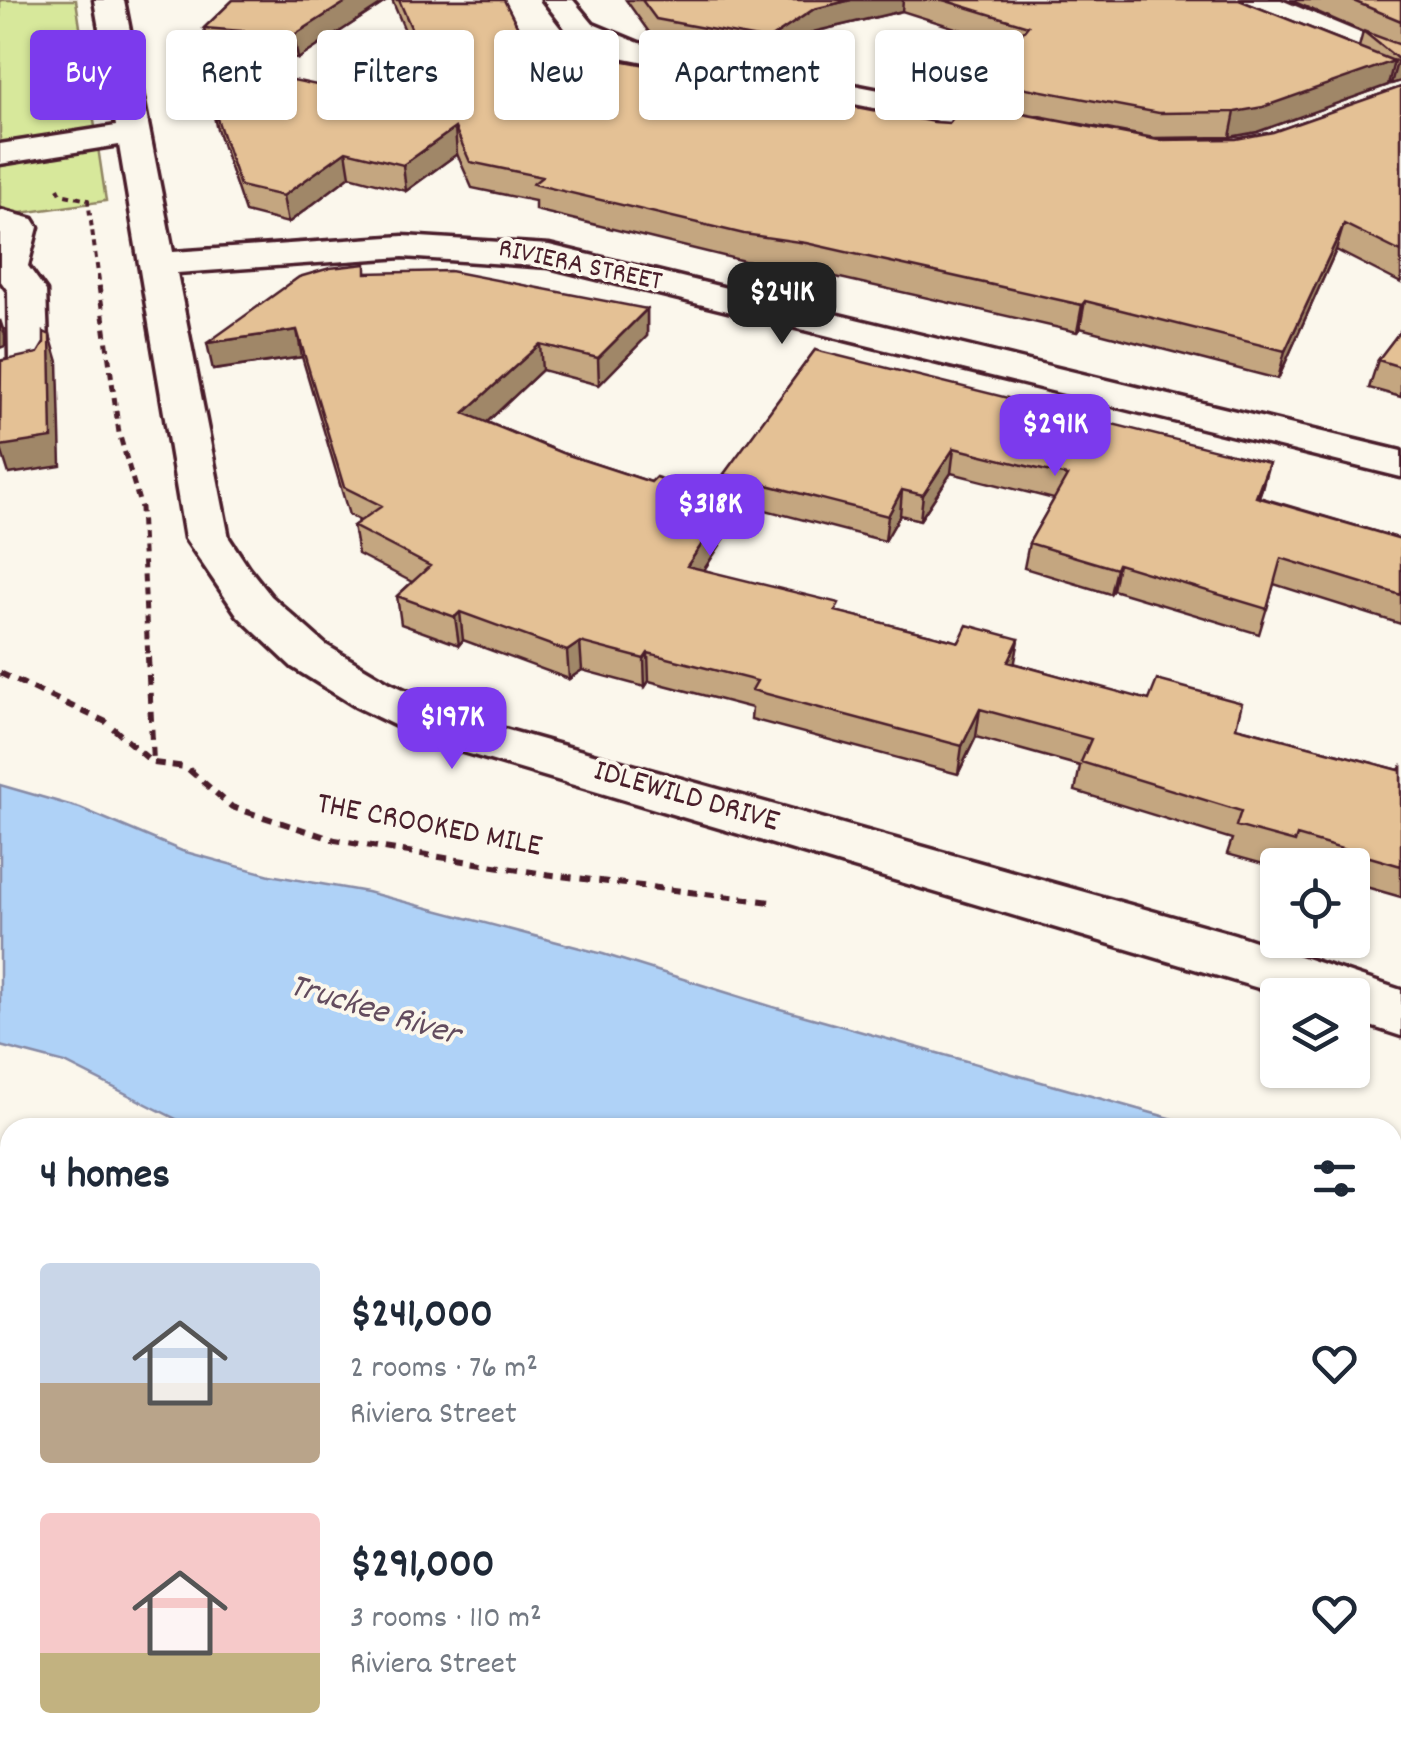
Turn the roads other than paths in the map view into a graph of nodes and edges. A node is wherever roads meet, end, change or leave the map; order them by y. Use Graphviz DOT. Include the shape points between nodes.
graph roads {
  1 [pos="109,0"];
  2 [pos="558,0"];
  3 [pos="1256,0"];
  4 [pos="639,53"];
  5 [pos="1401,60"];
  6 [pos="875,74"];
  7 [pos="855,94"];
  8 [pos="855,95"];
  9 [pos="134,133"];
  10 [pos="1058,135"];
  11 [pos="0,154"];
  12 [pos="0,221"];
  13 [pos="159,264"];
  14 [pos="0,375"];
  15 [pos="1401,464"];
  16 [pos="1298,978"];
  17 [pos="1370,1003"];
  18 [pos="1401,1013"];
  1 -- 9 [label="street, IDLEWILD DRIVE"];
  2 -- 4 [label="street" via="582,30"];
  3 -- 5 [label="street"];
  6 -- 7 [label="street"];
  8 -- 10 [label="street"];
  9 -- 11 [label="street"];
  9 -- 13 [label="street, IDLEWILD DRIVE"];
  12 -- 14 [label="street" via="20,227 9,267 28,291 29,370"];
  13 -- 15 [label="street, RIVIERA STREET" via="375,245 549,256"];
  13 -- 16 [label="street, IDLEWILD DRIVE" via="207,538 232,582 266,621 357,688 446,730"];
  17 -- 18 [label="street, IDLEWILD DRIVE"];
}
